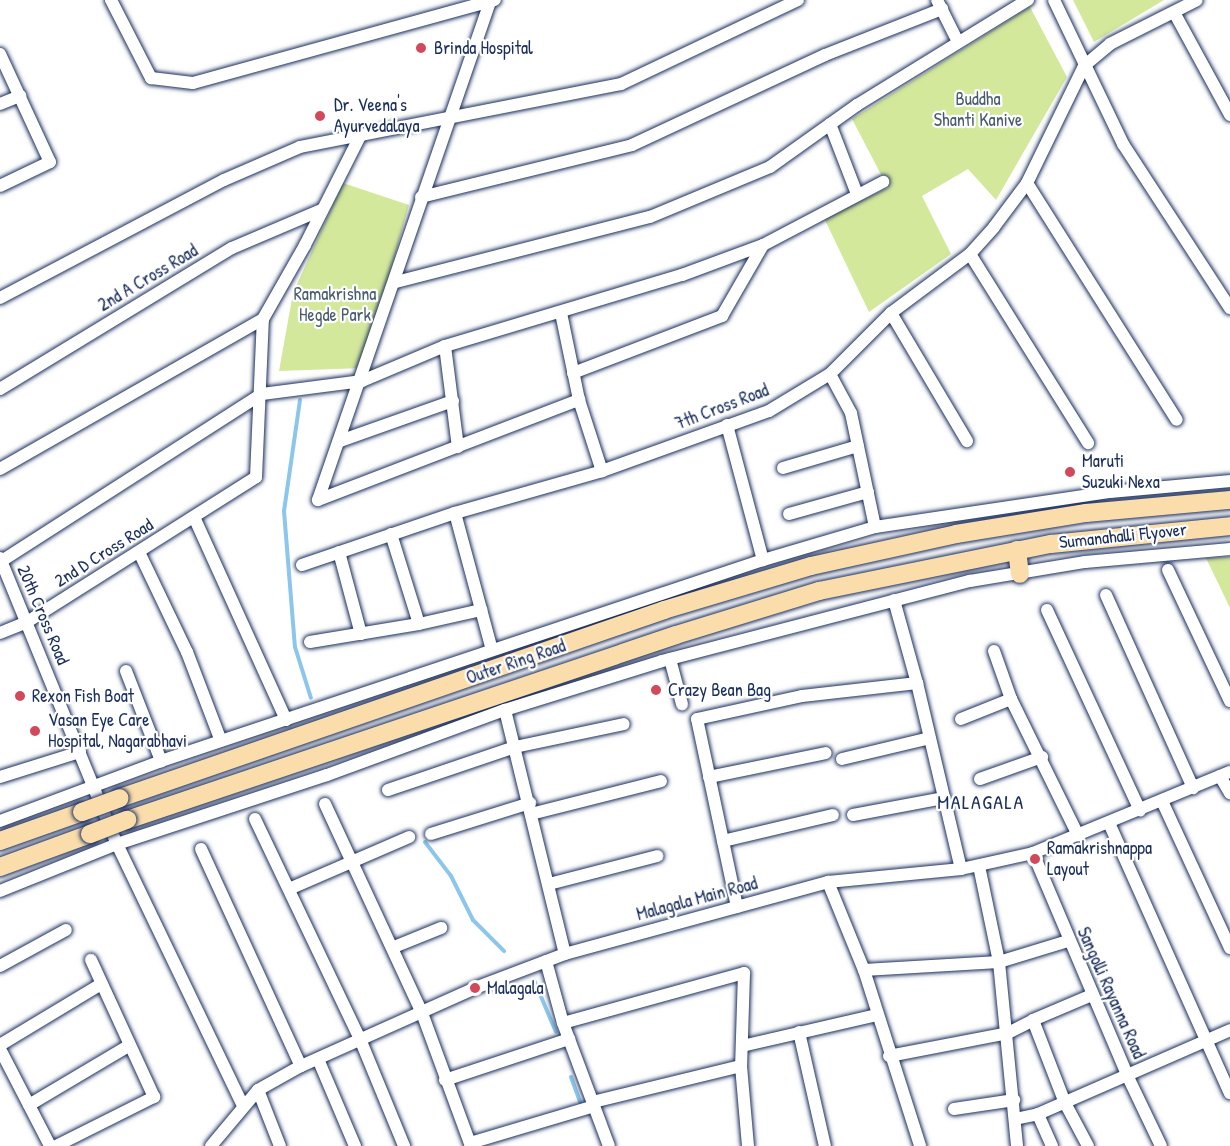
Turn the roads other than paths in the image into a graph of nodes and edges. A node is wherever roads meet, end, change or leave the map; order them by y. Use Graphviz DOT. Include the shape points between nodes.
graph roads {
  1 [pos="111,0"];
  2 [pos="798,0"];
  3 [pos="1029,0"];
  4 [pos="1054,0"];
  5 [pos="1197,0"];
  6 [pos="493,1"];
  7 [pos="940,5"];
  8 [pos="1175,14"];
  9 [pos="958,42"];
  10 [pos="0,54"];
  11 [pos="1084,66"];
  12 [pos="20,96"];
  13 [pos="0,104"];
  14 [pos="1230,115"];
  15 [pos="452,117"];
  16 [pos="830,124"];
  17 [pos="361,134"];
  18 [pos="883,182"];
  19 [pos="1027,183"];
  20 [pos="0,186"];
  21 [pos="857,194"];
  22 [pos="421,197"];
  23 [pos="321,210"];
  24 [pos="763,245"];
  25 [pos="970,254"];
  26 [pos="396,282"];
  27 [pos="0,298"];
  28 [pos="1230,308"];
  29 [pos="561,313"];
  30 [pos="891,313"];
  31 [pos="263,319"];
  32 [pos="445,346"];
  33 [pos="573,372"];
  34 [pos="830,374"];
  35 [pos="362,381"];
  36 [pos="0,389"];
  37 [pos="261,394"];
  38 [pos="579,400"];
  39 [pos="453,401"];
  40 [pos="1178,420"];
  41 [pos="727,425"];
  42 [pos="340,441"];
  43 [pos="967,441"];
  44 [pos="1088,443"];
  45 [pos="858,446"];
  46 [pos="458,447"];
  47 [pos="783,468"];
  48 [pos="0,469"];
  49 [pos="602,471"];
  50 [pos="1230,481"];
  51 [pos="867,492"];
  52 [pos="1230,500"];
  53 [pos="1041,511"];
  54 [pos="456,513"];
  55 [pos="789,513"];
  56 [pos="194,517"];
  57 [pos="1230,526"];
  58 [pos="875,527"];
  59 [pos="390,534"];
  60 [pos="1230,549"];
  61 [pos="1017,550"];
  62 [pos="139,552"];
  63 [pos="339,552"];
  64 [pos="0,560"];
  65 [pos="764,560"];
  66 [pos="302,565"];
  67 [pos="1168,570"];
  68 [pos="1020,574"];
  69 [pos="1106,595"];
  70 [pos="894,600"];
  71 [pos="481,610"];
  72 [pos="1047,610"];
  73 [pos="27,622"];
  74 [pos="419,624"];
  75 [pos="0,633"];
  76 [pos="361,634"];
  77 [pos="310,642"];
  78 [pos="492,650"];
  79 [pos="994,651"];
  80 [pos="670,659"];
  81 [pos="126,671"];
  82 [pos="917,683"];
  83 [pos="1011,699"];
  84 [pos="1230,701"];
  85 [pos="681,704"];
  86 [pos="505,710"];
  87 [pos="961,719"];
  88 [pos="286,720"];
  89 [pos="624,724"];
  90 [pos="930,738"];
  91 [pos="221,741"];
  92 [pos="515,747"];
  93 [pos="80,752"];
  94 [pos="826,753"];
  95 [pos="1042,757"];
  96 [pos="842,759"];
  97 [pos="161,761"];
  98 [pos="1,773"];
  99 [pos="1225,774"];
  100 [pos="709,777"];
  101 [pos="980,779"];
  102 [pos="661,781"];
  103 [pos="93,787"];
  104 [pos="1193,788"];
  105 [pos="388,790"];
  106 [pos="1230,794"];
  107 [pos="944,798"];
  108 [pos="1162,801"];
  109 [pos="326,804"];
  110 [pos="531,808"];
  111 [pos="1140,810"];
  112 [pos="833,815"];
  113 [pos="853,815"];
  114 [pos="255,819"];
  115 [pos="0,821"];
  116 [pos="1109,823"];
  117 [pos="431,834"];
  118 [pos="1078,835"];
  119 [pos="409,837"];
  120 [pos="0,841"];
  121 [pos="723,841"];
  122 [pos="117,844"];
  123 [pos="201,849"];
  124 [pos="1033,853"];
  125 [pos="657,856"];
  126 [pos="353,860"];
  127 [pos="979,866"];
  128 [pos="0,867"];
  129 [pos="961,869"];
  130 [pos="828,882"];
  131 [pos="549,884"];
  132 [pos="289,889"];
  133 [pos="0,891"];
  134 [pos="737,907"];
  135 [pos="441,928"];
  136 [pos="66,930"];
  137 [pos="1068,942"];
  138 [pos="394,947"];
  139 [pos="1230,948"];
  140 [pos="565,954"];
  141 [pos="91,960"];
  142 [pos="546,961"];
  143 [pos="999,962"];
  144 [pos="0,966"];
  145 [pos="864,970"];
  146 [pos="101,984"];
  147 [pos="1092,995"];
  148 [pos="422,1012"];
  149 [pos="877,1015"];
  150 [pos="1033,1020"];
  151 [pos="563,1023"];
  152 [pos="1230,1030"];
  153 [pos="799,1032"];
  154 [pos="1008,1034"];
  155 [pos="570,1039"];
  156 [pos="360,1040"];
  157 [pos="1206,1041"];
  158 [pos="130,1045"];
  159 [pos="742,1046"];
  160 [pos="0,1047"];
  161 [pos="889,1056"];
  162 [pos="318,1059"];
  163 [pos="301,1065"];
  164 [pos="741,1066"];
  165 [pos="1128,1077"];
  166 [pos="445,1080"];
  167 [pos="258,1090"];
  168 [pos="1230,1093"];
  169 [pos="1014,1100"];
  170 [pos="1065,1103"];
  171 [pos="593,1104"];
  172 [pos="29,1105"];
  173 [pos="243,1106"];
  174 [pos="954,1109"];
  175 [pos="1038,1113"];
  176 [pos="1015,1119"];
  177 [pos="471,1144"];
  178 [pos="50,1146"];
  179 [pos="56,1146"];
  180 [pos="211,1146"];
  181 [pos="280,1146"];
  182 [pos="355,1146"];
  183 [pos="404,1146"];
  184 [pos="609,1146"];
  185 [pos="748,1146"];
  186 [pos="825,1146"];
  187 [pos="920,1146"];
  188 [pos="1017,1146"];
  189 [pos="1052,1146"];
  190 [pos="1088,1146"];
  191 [pos="1161,1146"];
  1 -- 6 [label="street" via="151,78 193,83"];
  2 -- 15 [label="street" via="621,84"];
  3 -- 9 [label="street"];
  4 -- 11 [label="street"];
  5 -- 8 [label="street"];
  6 -- 15 [label="street"];
  7 -- 9 [label="street"];
  7 -- 22 [label="street" via="632,145"];
  8 -- 11 [label="street" via="1110,44"];
  8 -- 14 [label="street"];
  9 -- 16 [label="street"];
  10 -- 12 [label="street"];
  11 -- 19 [label="street, 7th Cross Road"];
  11 -- 28 [label="street" via="1123,144"];
  12 -- 13 [label="street"];
  12 -- 20 [label="street" via="50,162"];
  15 -- 17 [label="street"];
  15 -- 22 [label="street"];
  16 -- 21 [label="street"];
  16 -- 26 [label="street" via="770,167 650,217"];
  17 -- 23 [label="street"];
  17 -- 27 [label="street" via="300,147 224,180"];
  18 -- 21 [label="street"];
  19 -- 25 [label="street, 7th Cross Road"];
  19 -- 40 [label="street"];
  21 -- 24 [label="street"];
  22 -- 26 [label="street"];
  23 -- 31 [label="street"];
  23 -- 36 [label="street, 2nd A Cross Road" via="232,248"];
  24 -- 29 [label="street"];
  24 -- 33 [label="street" via="722,315"];
  25 -- 30 [label="street, 7th Cross Road"];
  25 -- 44 [label="street"];
  26 -- 35 [label="street"];
  29 -- 32 [label="street"];
  29 -- 33 [label="street"];
  30 -- 34 [label="street, 7th Cross Road"];
  30 -- 43 [label="street"];
  31 -- 37 [label="street"];
  31 -- 48 [label="street"];
  32 -- 35 [label="street"];
  32 -- 39 [label="street"];
  33 -- 38 [label="street"];
  34 -- 41 [label="street, 7th Cross Road" via="769,411"];
  34 -- 45 [label="street" via="850,413"];
  35 -- 37 [label="street"];
  35 -- 42 [label="street"];
  37 -- 56 [label="street, 2nd D Cross Road" via="256,477"];
  37 -- 64 [label="street"];
  38 -- 46 [label="street"];
  38 -- 49 [label="street"];
  39 -- 42 [label="street"];
  39 -- 46 [label="street"];
  41 -- 49 [label="street, 7th Cross Road"];
  41 -- 65 [label="street"];
  42 -- 46 [label="street" via="318,500"];
  45 -- 47 [label="street"];
  45 -- 51 [label="street"];
  49 -- 54 [label="street, 7th Cross Road"];
  50 -- 53 [label="street"];
  51 -- 55 [label="street"];
  51 -- 58 [label="street"];
  52 -- 53 [label="highway, Sumanahalli Flyover"];
  53 -- 58 [label="street"];
  53 -- 120 [label="highway, Outer Ring Road, bridge" via="761,579"];
  54 -- 59 [label="street, 7th Cross Road"];
  54 -- 71 [label="street"];
  56 -- 62 [label="street, 2nd D Cross Road"];
  56 -- 88 [label="street"];
  57 -- 61 [label="highway, Sumanahalli Flyover"];
  58 -- 65 [label="street"];
  59 -- 63 [label="street, 7th Cross Road"];
  59 -- 74 [label="street"];
  60 -- 68 [label="street" via="1115,558"];
  61 -- 68 [label="highway"];
  61 -- 128 [label="highway, Outer Ring Road, bridge" via="774,604 127,820"];
  62 -- 73 [label="street, 2nd D Cross Road"];
  62 -- 91 [label="street" via="187,652"];
  63 -- 66 [label="street, 7th Cross Road"];
  63 -- 76 [label="street"];
  64 -- 73 [label="street, 20th Cross Road"];
  65 -- 78 [label="street"];
  67 -- 84 [label="street"];
  68 -- 70 [label="street" via="970,581"];
  69 -- 104 [label="street"];
  70 -- 80 [label="street"];
  70 -- 82 [label="street"];
  71 -- 74 [label="street"];
  71 -- 78 [label="street"];
  72 -- 111 [label="street"];
  73 -- 75 [label="street, 2nd D Cross Road"];
  73 -- 93 [label="street, 20th Cross Road"];
  74 -- 76 [label="street"];
  76 -- 77 [label="street"];
  78 -- 88 [label="street"];
  79 -- 83 [label="street"];
  80 -- 85 [label="street"];
  80 -- 86 [label="street"];
  81 -- 97 [label="street"];
  82 -- 90 [label="street"];
  82 -- 100 [label="street" via="802,696 697,719"];
  83 -- 87 [label="street"];
  83 -- 95 [label="street"];
  86 -- 92 [label="street"];
  86 -- 122 [label="street" via="327,775"];
  88 -- 91 [label="street"];
  89 -- 92 [label="street"];
  90 -- 96 [label="street"];
  90 -- 107 [label="street"];
  91 -- 97 [label="street"];
  92 -- 105 [label="street"];
  92 -- 110 [label="street"];
  93 -- 98 [label="street"];
  93 -- 103 [label="street, 20th Cross Road"];
  94 -- 100 [label="street"];
  95 -- 101 [label="street"];
  95 -- 118 [label="street"];
  97 -- 103 [label="street"];
  99 -- 104 [label="street, Malagala Main Road"];
  99 -- 106 [label="street"];
  100 -- 121 [label="street"];
  102 -- 110 [label="street"];
  103 -- 115 [label="street"];
  103 -- 122 [label="street, 20th Cross Road"];
  104 -- 108 [label="street, Malagala Main Road"];
  107 -- 113 [label="street"];
  107 -- 129 [label="street"];
  108 -- 111 [label="street, Malagala Main Road"];
  108 -- 139 [label="street"];
  109 -- 126 [label="street"];
  110 -- 117 [label="street"];
  110 -- 131 [label="street"];
  111 -- 116 [label="street, Malagala Main Road"];
  112 -- 121 [label="street"];
  114 -- 132 [label="street"];
  116 -- 118 [label="street, Malagala Main Road"];
  116 -- 157 [label="street"];
  118 -- 124 [label="street, Malagala Main Road"];
  119 -- 126 [label="street"];
  121 -- 134 [label="street"];
  122 -- 133 [label="street"];
  122 -- 173 [label="street, 20th Cross Road"];
  123 -- 163 [label="street"];
  124 -- 127 [label="street, Malagala Main Road"];
  124 -- 137 [label="street, Sangolli Rayanna Road"];
  125 -- 131 [label="street"];
  126 -- 132 [label="street"];
  126 -- 138 [label="street"];
  127 -- 129 [label="street, Malagala Main Road"];
  127 -- 143 [label="street"];
  129 -- 130 [label="street, Malagala Main Road"];
  130 -- 134 [label="street, Malagala Main Road"];
  130 -- 145 [label="street"];
  131 -- 140 [label="street"];
  132 -- 156 [label="street"];
  134 -- 140 [label="street, Malagala Main Road"];
  135 -- 138 [label="street"];
  136 -- 144 [label="street"];
  137 -- 143 [label="street"];
  137 -- 147 [label="street, Sangolli Rayanna Road"];
  138 -- 148 [label="street"];
  140 -- 142 [label="street, Malagala Main Road"];
  141 -- 146 [label="street"];
  142 -- 148 [label="street, Malagala Main Road"];
  142 -- 151 [label="street"];
  143 -- 145 [label="street"];
  143 -- 154 [label="street"];
  145 -- 149 [label="street"];
  146 -- 158 [label="street"];
  146 -- 160 [label="street"];
  147 -- 150 [label="street"];
  147 -- 165 [label="street, Sangolli Rayanna Road"];
  148 -- 156 [label="street, Malagala Main Road"];
  148 -- 166 [label="street"];
  149 -- 153 [label="street"];
  149 -- 161 [label="street"];
  150 -- 154 [label="street"];
  150 -- 170 [label="street"];
  151 -- 155 [label="street"];
  151 -- 159 [label="street" via="744,973"];
  152 -- 157 [label="street"];
  153 -- 159 [label="street"];
  153 -- 186 [label="street"];
  154 -- 161 [label="street"];
  154 -- 169 [label="street"];
  155 -- 166 [label="street"];
  155 -- 171 [label="street"];
  156 -- 162 [label="street, Malagala Main Road"];
  156 -- 183 [label="street"];
  157 -- 165 [label="street"];
  157 -- 168 [label="street"];
  158 -- 172 [label="street"];
  158 -- 179 [label="street" via="154,1097"];
  159 -- 164 [label="street"];
  160 -- 172 [label="street"];
  161 -- 187 [label="street"];
  162 -- 163 [label="street, Malagala Main Road"];
  162 -- 182 [label="street"];
  163 -- 167 [label="street, Malagala Main Road"];
  164 -- 171 [label="street"];
  164 -- 185 [label="street"];
  165 -- 170 [label="street"];
  165 -- 191 [label="street, Sangolli Rayanna Road"];
  166 -- 177 [label="street"];
  167 -- 173 [label="street, Malagala Main Road"];
  167 -- 181 [label="street"];
  169 -- 174 [label="street"];
  169 -- 176 [label="street"];
  170 -- 175 [label="street"];
  170 -- 190 [label="street"];
  171 -- 177 [label="street"];
  171 -- 184 [label="street"];
  172 -- 178 [label="street"];
  173 -- 180 [label="street, Malagala Main Road"];
  175 -- 176 [label="street"];
  175 -- 189 [label="street"];
  176 -- 188 [label="street"];
}
